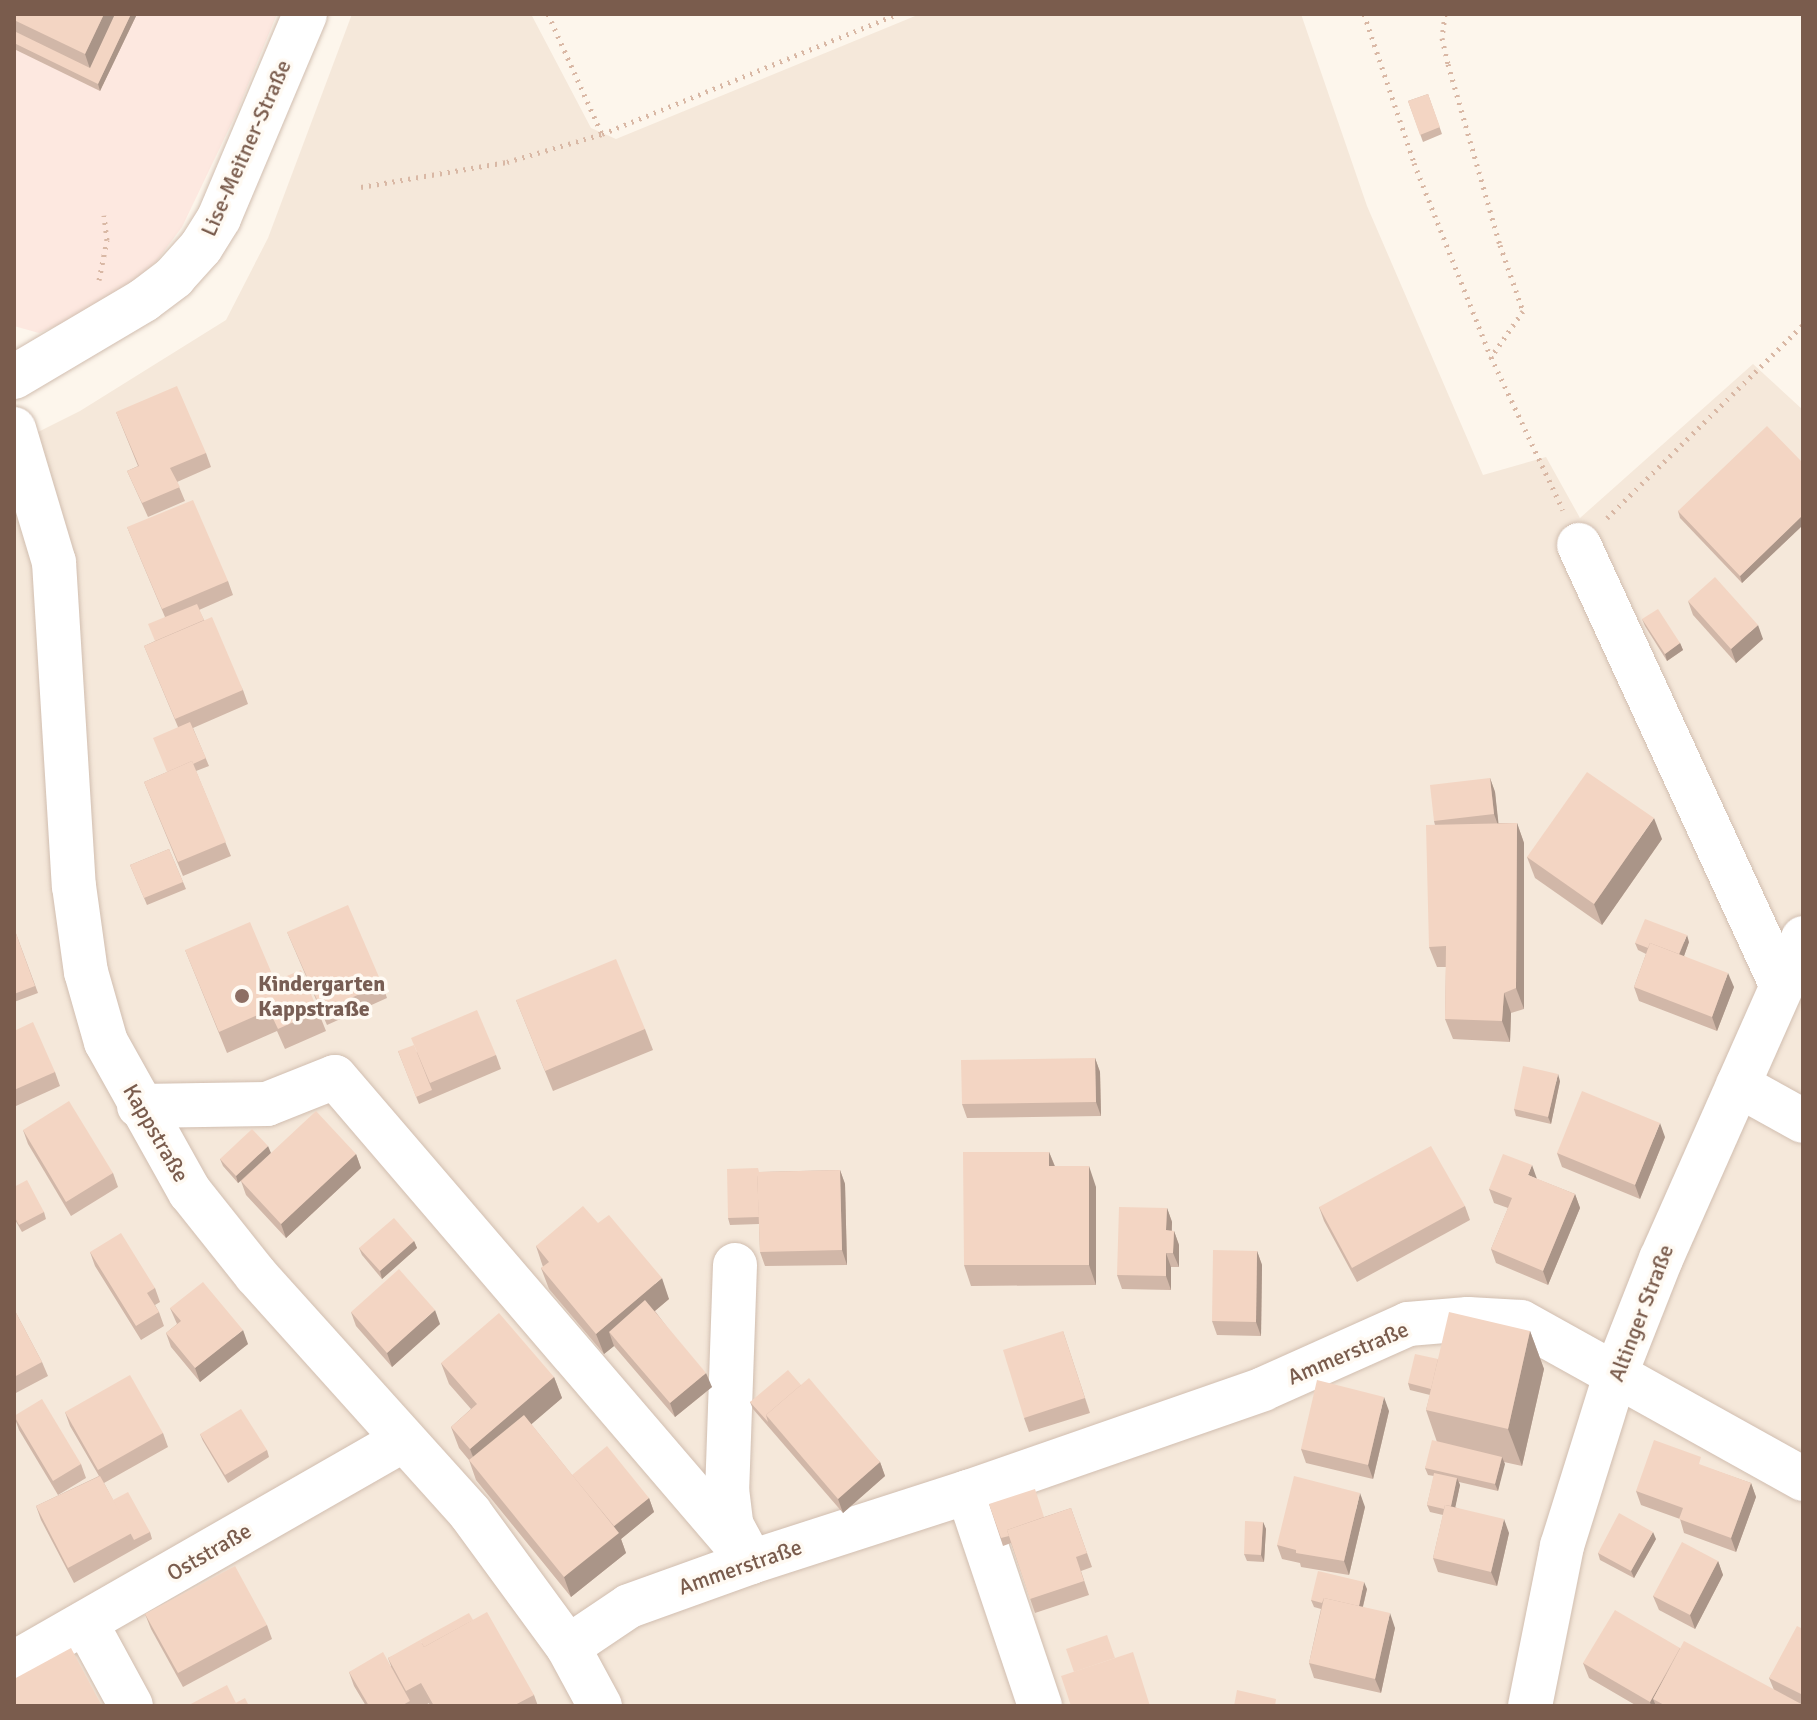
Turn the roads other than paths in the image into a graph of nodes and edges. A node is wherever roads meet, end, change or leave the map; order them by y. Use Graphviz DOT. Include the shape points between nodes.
graph roads {
  1 [pos="305,14"];
  2 [pos="14,377"];
  3 [pos="14,429"];
  4 [pos="1579,545"];
  5 [pos="1803,938"];
  6 [pos="1781,984"];
  7 [pos="1738,1085"];
  8 [pos="139,1106"];
  9 [pos="1803,1121"];
  10 [pos="735,1265"];
  11 [pos="1616,1373"];
  12 [pos="403,1440"];
  13 [pos="1803,1479"];
  14 [pos="968,1492"];
  15 [pos="751,1562"];
  16 [pos="86,1623"];
  17 [pos="568,1647"];
  18 [pos="14,1663"];
  19 [pos="131,1706"];
  20 [pos="600,1706"];
  21 [pos="1040,1706"];
  22 [pos="1530,1706"];
  1 -- 2 [label="street, Lise-Meitner-Straße" via="213,227 174,277 101,328"];
  3 -- 8 [label="street, Kappstraße" via="54,562 66,786 86,972 106,1042"];
  4 -- 6 [label="street"];
  5 -- 6 [label="street, Altinger Straße"];
  6 -- 7 [label="street, Altinger Straße"];
  7 -- 9 [label="street"];
  7 -- 11 [label="street, Altinger Straße"];
  8 -- 12 [label="street, Kappstraße" via="190,1192 256,1275"];
  8 -- 15 [label="street" via="267,1104 335,1077"];
  10 -- 15 [label="street" via="727,1489 731,1524"];
  11 -- 13 [label="street, Ammerstraße"];
  11 -- 14 [label="street, Ammerstraße" via="1521,1322 1408,1324 1263,1389"];
  11 -- 22 [label="street, Altinger Straße" via="1562,1546"];
  12 -- 16 [label="street, Oststraße"];
  12 -- 17 [label="street, Kappstraße" via="470,1513"];
  14 -- 15 [label="street, Ammerstraße"];
  14 -- 21 [label="street"];
  15 -- 17 [label="street, Ammerstraße" via="629,1606"];
  16 -- 18 [label="street, Oststraße"];
  16 -- 19 [label="street"];
  17 -- 20 [label="street, Kappstraße"];
}
